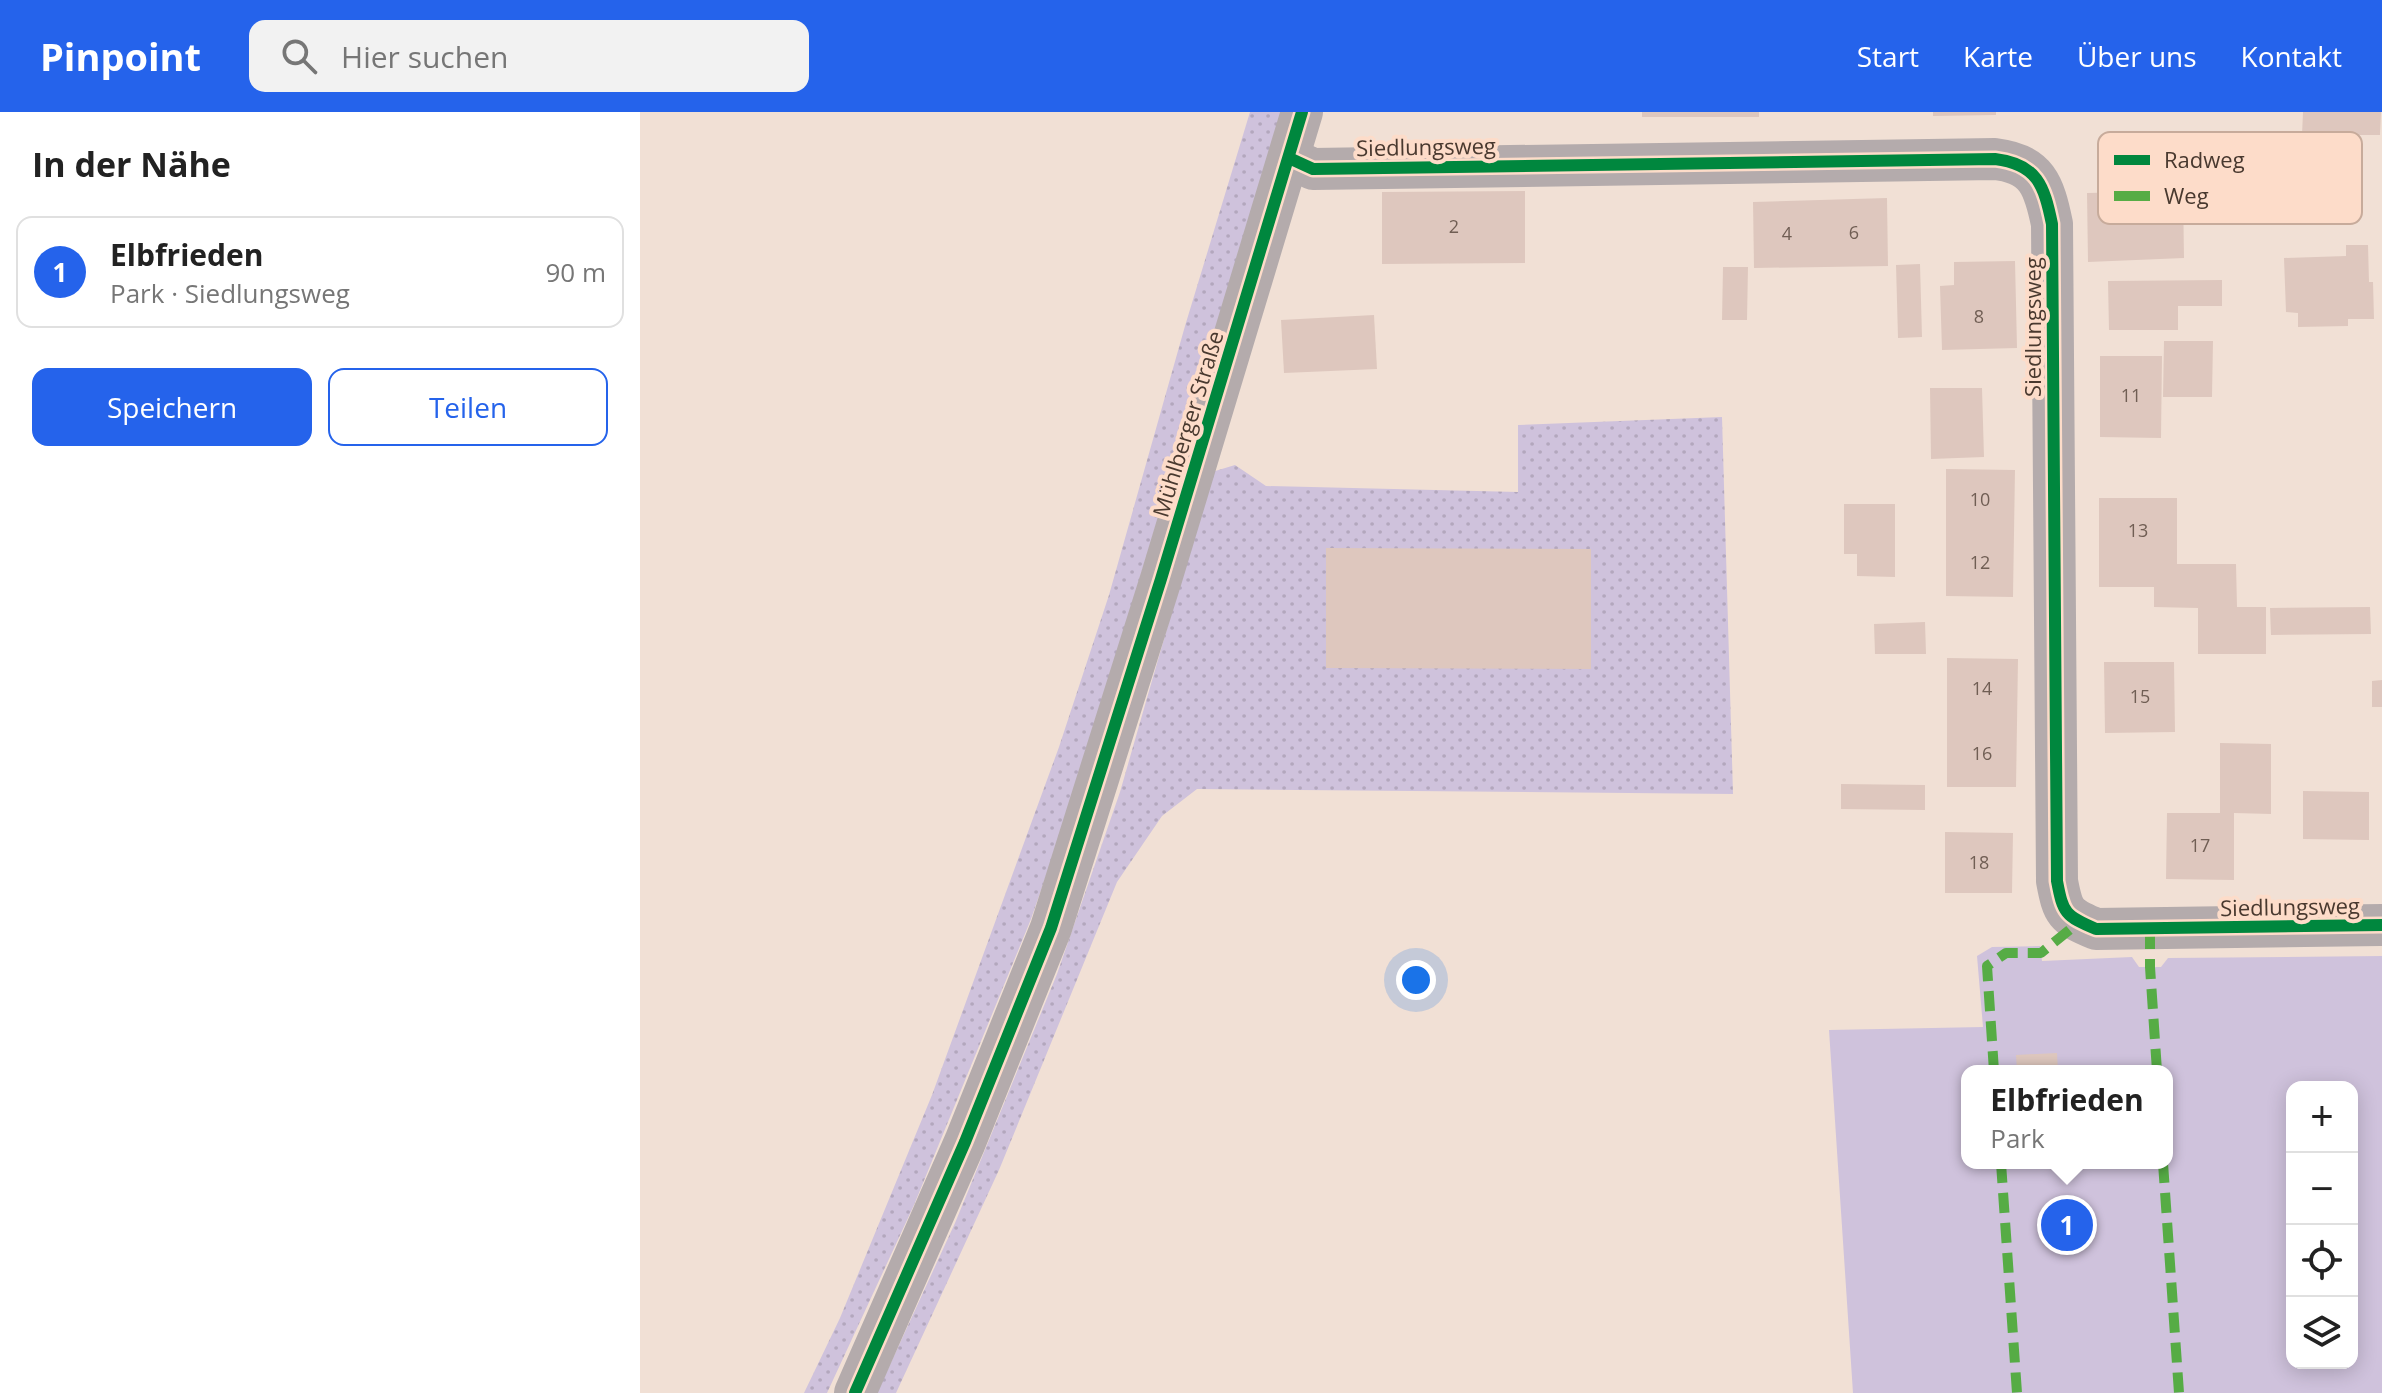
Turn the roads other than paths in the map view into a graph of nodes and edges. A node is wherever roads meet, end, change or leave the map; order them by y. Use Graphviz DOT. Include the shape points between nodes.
graph roads {
  1 [pos="1302,112"];
  2 [pos="1289,158"];
  3 [pos="2382,925"];
  4 [pos="855,1393"];
  1 -- 2 [label="street, Mühlberger Straße"];
  2 -- 3 [label="street, Siedlungsweg" via="1313,169 1995,159 2032,172 2041,184 2052,224 2057,881 2062,907 2096,929"];
  2 -- 4 [label="street, Mühlberger Straße" via="1051,928"];
}
